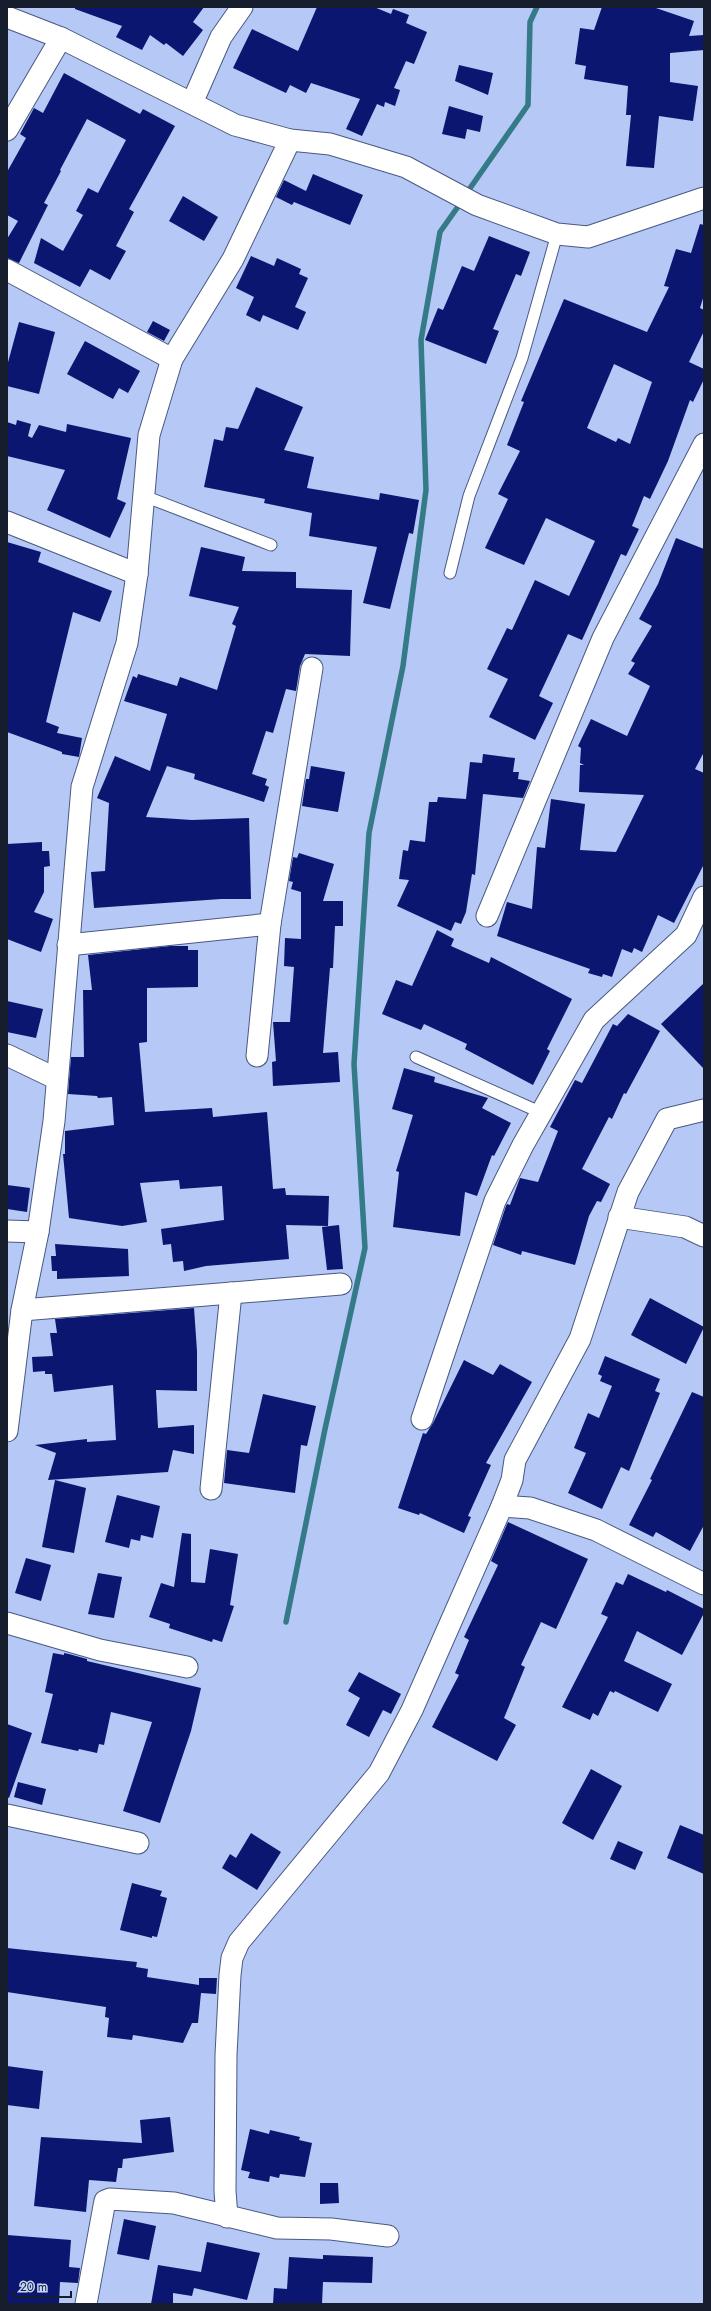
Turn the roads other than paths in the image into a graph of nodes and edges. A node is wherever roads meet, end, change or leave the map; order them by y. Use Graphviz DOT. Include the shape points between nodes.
graph roads {
  1 [pos="242,7"];
  2 [pos="7,17"];
  3 [pos="61,38"];
  4 [pos="192,103"];
  5 [pos="7,130"];
  6 [pos="290,140"];
  7 [pos="704,198"];
  8 [pos="557,234"];
  9 [pos="7,270"];
  10 [pos="172,359"];
  11 [pos="704,444"];
  12 [pos="144,496"];
  13 [pos="7,522"];
  14 [pos="271,545"];
  15 [pos="450,573"];
  16 [pos="137,574"];
  17 [pos="312,668"];
  18 [pos="704,897"];
  19 [pos="487,916"];
  20 [pos="270,924"];
  21 [pos="68,945"];
  22 [pos="7,1055"];
  23 [pos="257,1056"];
  24 [pos="416,1057"];
  25 [pos="57,1079"];
  26 [pos="704,1110"];
  27 [pos="542,1113"];
  28 [pos="619,1217"];
  29 [pos="7,1231"];
  30 [pos="38,1232"];
  31 [pos="704,1236"];
  32 [pos="341,1284"];
  33 [pos="231,1293"];
  34 [pos="22,1310"];
  35 [pos="422,1419"];
  36 [pos="7,1430"];
  37 [pos="211,1489"];
  38 [pos="502,1506"];
  39 [pos="704,1584"];
  40 [pos="7,1623"];
  41 [pos="187,1667"];
  42 [pos="7,1815"];
  43 [pos="138,1844"];
  44 [pos="227,2216"];
  45 [pos="388,2236"];
  46 [pos="86,2304"];
  1 -- 4 [label="street" via="221,37"];
  2 -- 3 [label="street"];
  3 -- 4 [label="street"];
  3 -- 5 [label="street"];
  4 -- 6 [label="street" via="235,125"];
  6 -- 8 [label="street" via="330,144 406,167 477,205"];
  6 -- 10 [label="street" via="233,259"];
  7 -- 8 [label="street" via="588,237"];
  8 -- 15 [label="lane" via="522,358 469,496"];
  9 -- 10 [label="street"];
  10 -- 12 [label="street" via="149,435"];
  11 -- 19 [label="street" via="603,638"];
  12 -- 14 [label="lane"];
  12 -- 16 [label="street"];
  13 -- 16 [label="street"];
  16 -- 21 [label="street" via="126,643 82,787"];
  17 -- 20 [label="street"];
  18 -- 27 [label="street" via="686,935 594,1020"];
  20 -- 21 [label="street"];
  20 -- 23 [label="street"];
  21 -- 25 [label="street"];
  22 -- 25 [label="street"];
  24 -- 27 [label="lane"];
  25 -- 30 [label="street" via="54,1121"];
  26 -- 28 [label="street" via="667,1119 628,1192"];
  27 -- 35 [label="street" via="495,1201"];
  28 -- 31 [label="street" via="685,1227"];
  28 -- 38 [label="street" via="580,1339 515,1460 512,1480"];
  29 -- 30 [label="street"];
  30 -- 34 [label="street"];
  32 -- 33 [label="street"];
  33 -- 34 [label="street"];
  33 -- 37 [label="street"];
  34 -- 36 [label="street"];
  38 -- 39 [label="street" via="530,1508 596,1530"];
  38 -- 44 [label="street" via="412,1710 379,1773 239,1942 232,1958 226,2056"];
  40 -- 41 [label="street" via="100,1650"];
  42 -- 43 [label="street"];
  44 -- 45 [label="street" via="277,2228 331,2229"];
  44 -- 46 [label="street" via="174,2203 110,2199 105,2201"];
}
